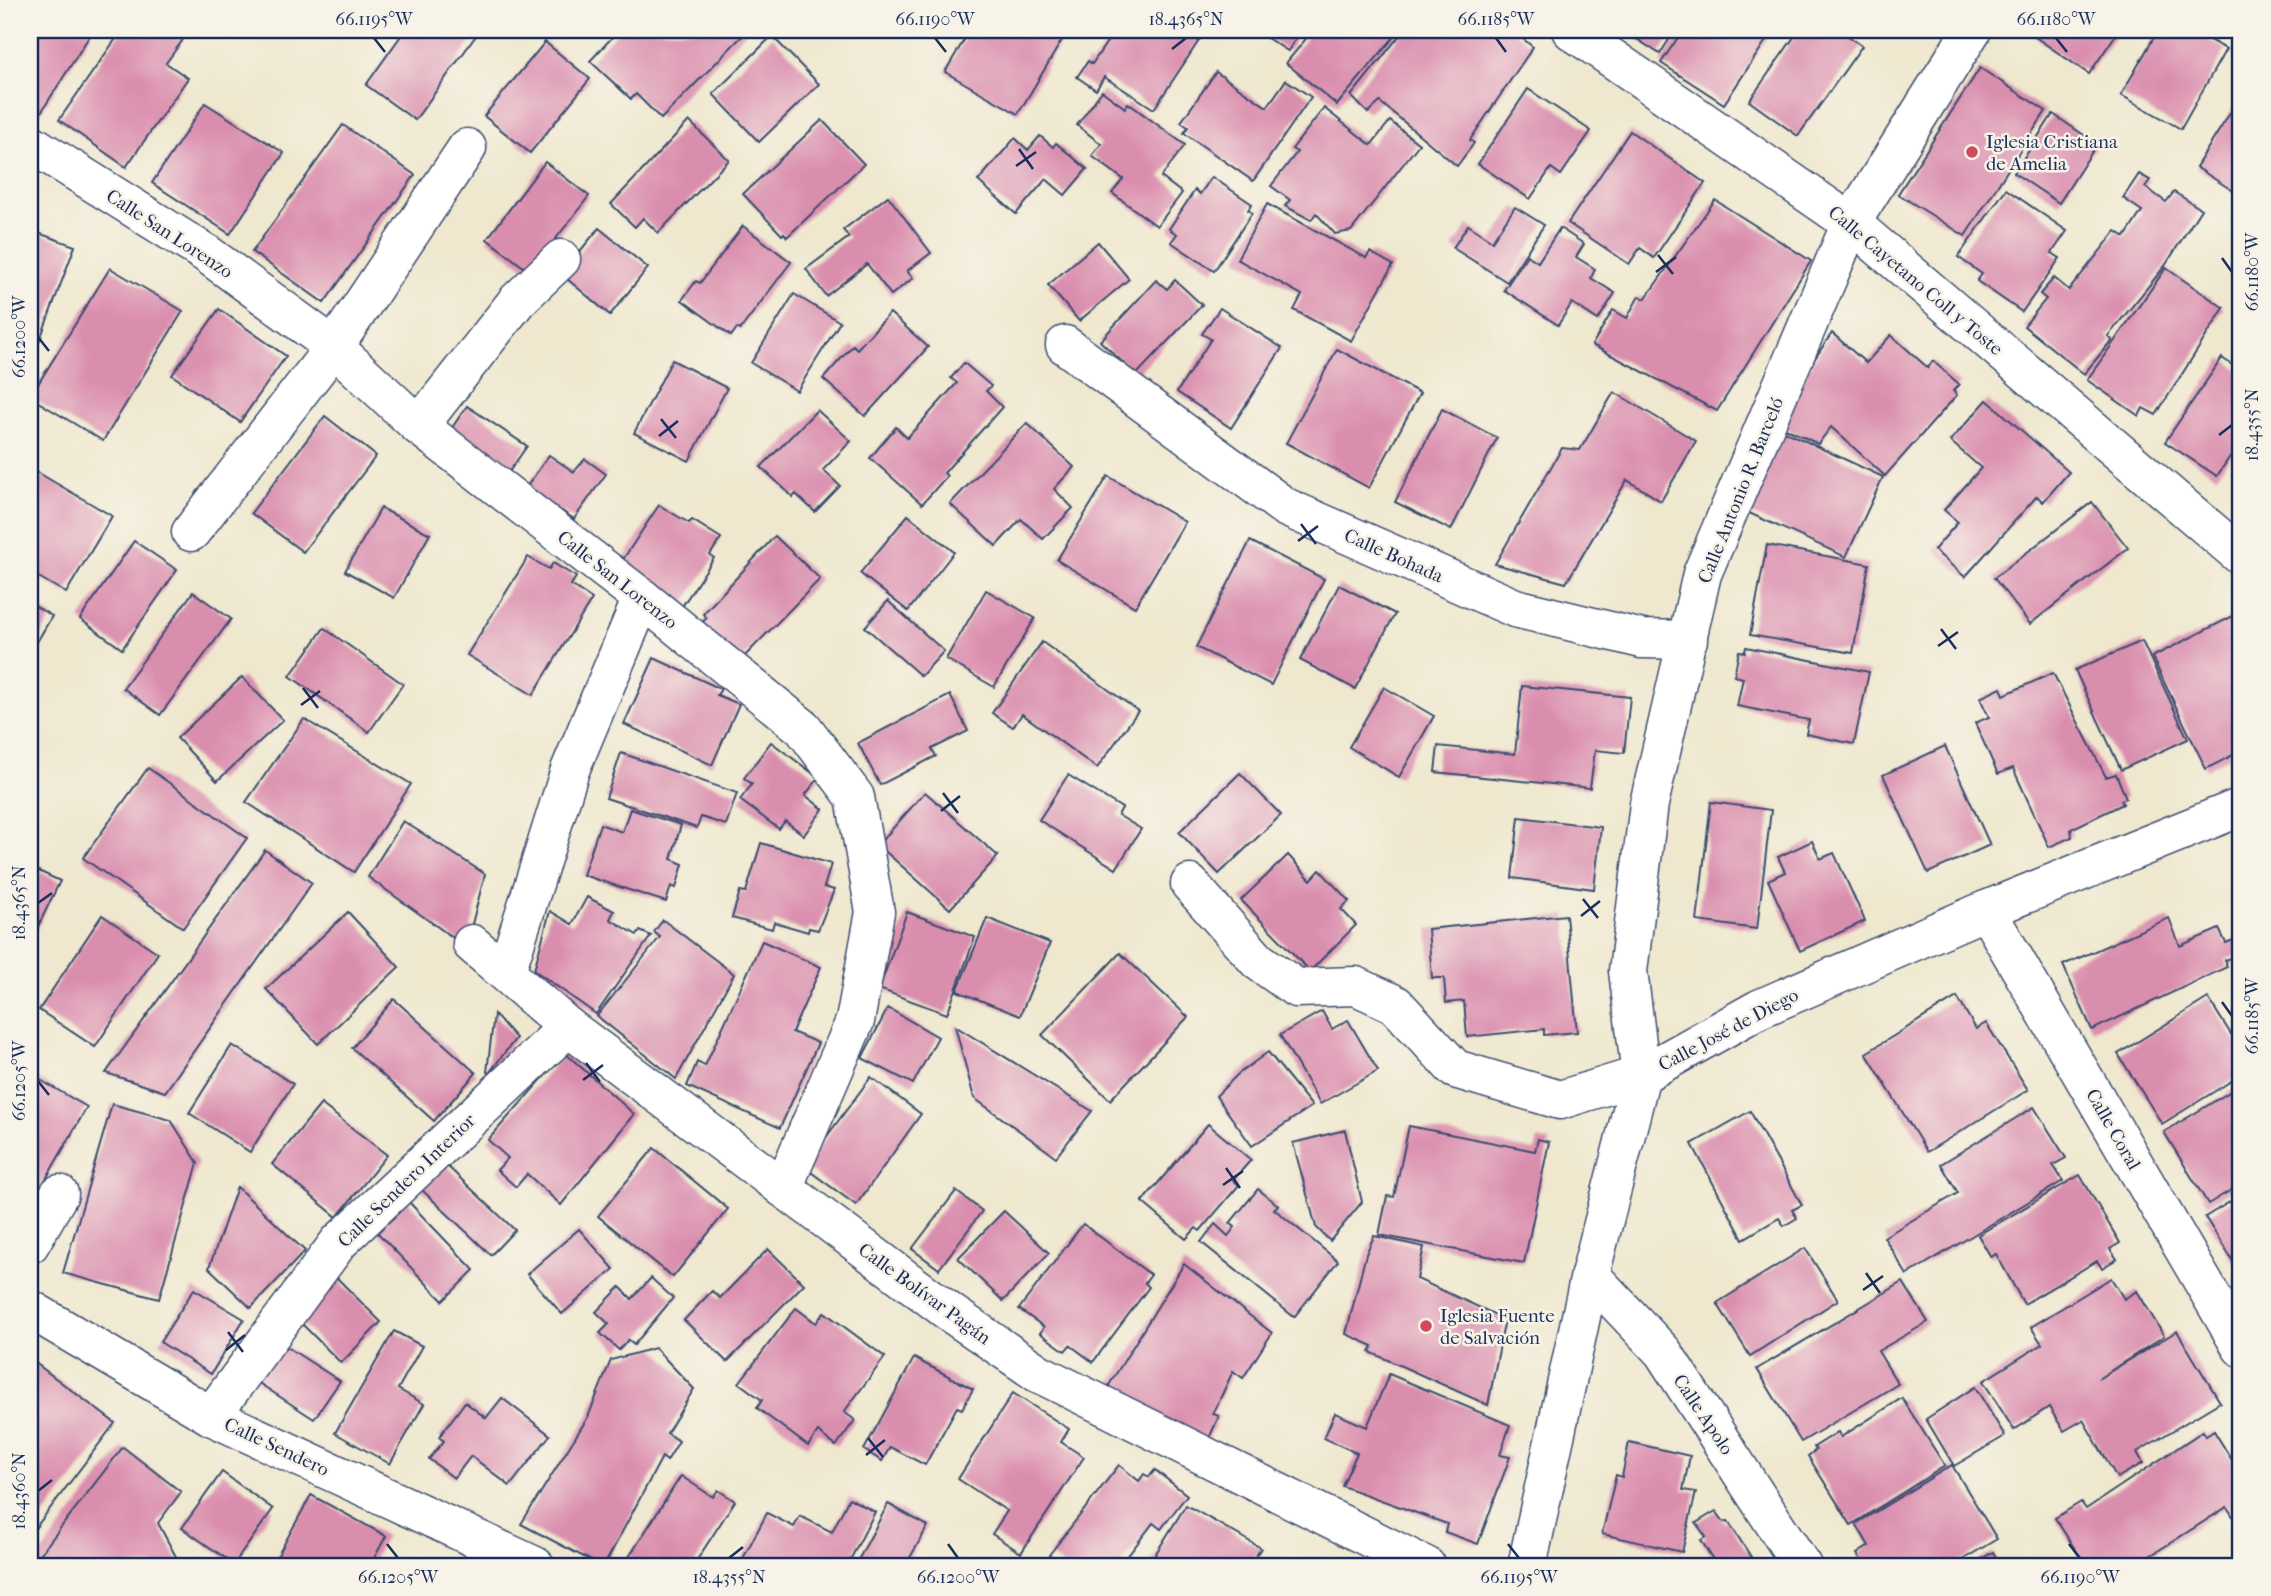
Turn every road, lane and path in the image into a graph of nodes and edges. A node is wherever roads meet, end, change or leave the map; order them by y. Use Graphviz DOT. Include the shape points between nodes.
graph roads {
  1 [pos="1571,30"];
  2 [pos="1972,30"];
  3 [pos="30,143"];
  4 [pos="467,148"];
  5 [pos="1851,223"];
  6 [pos="561,259"];
  7 [pos="1065,345"];
  8 [pos="334,347"];
  9 [pos="419,426"];
  10 [pos="191,532"];
  11 [pos="2241,556"];
  12 [pos="642,598"];
  13 [pos="1688,640"];
  14 [pos="2241,807"];
  15 [pos="1190,884"];
  16 [pos="1986,910"];
  17 [pos="472,944"];
  18 [pos="506,972"];
  19 [pos="568,1027"];
  20 [pos="1641,1075"];
  21 [pos="783,1188"];
  22 [pos="59,1194"];
  23 [pos="30,1244"];
  24 [pos="1590,1275"];
  25 [pos="30,1309"];
  26 [pos="2241,1347"];
  27 [pos="211,1416"];
  28 [pos="535,1566"];
  29 [pos="1426,1566"];
  30 [pos="1527,1566"];
  31 [pos="1801,1566"];
  1 -- 5 [label="street, Calle Cayetano Coll y Toste"];
  2 -- 5 [label="street, Calle Antonio R. Barceló"];
  3 -- 8 [label="street, Calle San Lorenzo" via="207,254"];
  4 -- 8 [label="street"];
  5 -- 11 [label="street, Calle Cayetano Coll y Toste"];
  5 -- 13 [label="street, Calle Antonio R. Barceló" via="1702,574"];
  6 -- 9 [label="street" via="517,301"];
  7 -- 13 [label="street, Calle Bohada" via="1285,507 1516,608 1642,639"];
  8 -- 9 [label="street, Calle San Lorenzo"];
  8 -- 10 [label="street"];
  9 -- 12 [label="street, Calle San Lorenzo"];
  12 -- 18 [label="street" via="570,770"];
  12 -- 21 [label="street, Calle San Lorenzo" via="803,729 855,797 875,912 855,1021"];
  13 -- 20 [label="street, Calle Antonio R. Barceló" via="1649,804 1628,971"];
  14 -- 16 [label="street, Calle José de Diego"];
  15 -- 20 [label="street" via="1258,961 1277,975 1296,988 1356,986 1395,1004 1455,1069 1560,1100"];
  16 -- 20 [label="street, Calle José de Diego" via="1759,1009"];
  16 -- 26 [label="street, Calle Coral"];
  17 -- 18 [label="street, Calle Bolívar Pagán"];
  18 -- 19 [label="street, Calle Bolívar Pagán"];
  19 -- 21 [label="street, Calle Bolívar Pagán"];
  19 -- 27 [label="street, Calle Sendero Interior" via="339,1242"];
  20 -- 24 [label="street, Calle José de Diego"];
  21 -- 29 [label="street, Calle Bolívar Pagán" via="1038,1373"];
  22 -- 23 [label="street"];
  24 -- 30 [label="street, Calle José de Diego"];
  24 -- 31 [label="street, Calle Apolo" via="1663,1352"];
  25 -- 27 [label="street, Calle Sendero"];
  27 -- 28 [label="street, Calle Sendero"];
}
